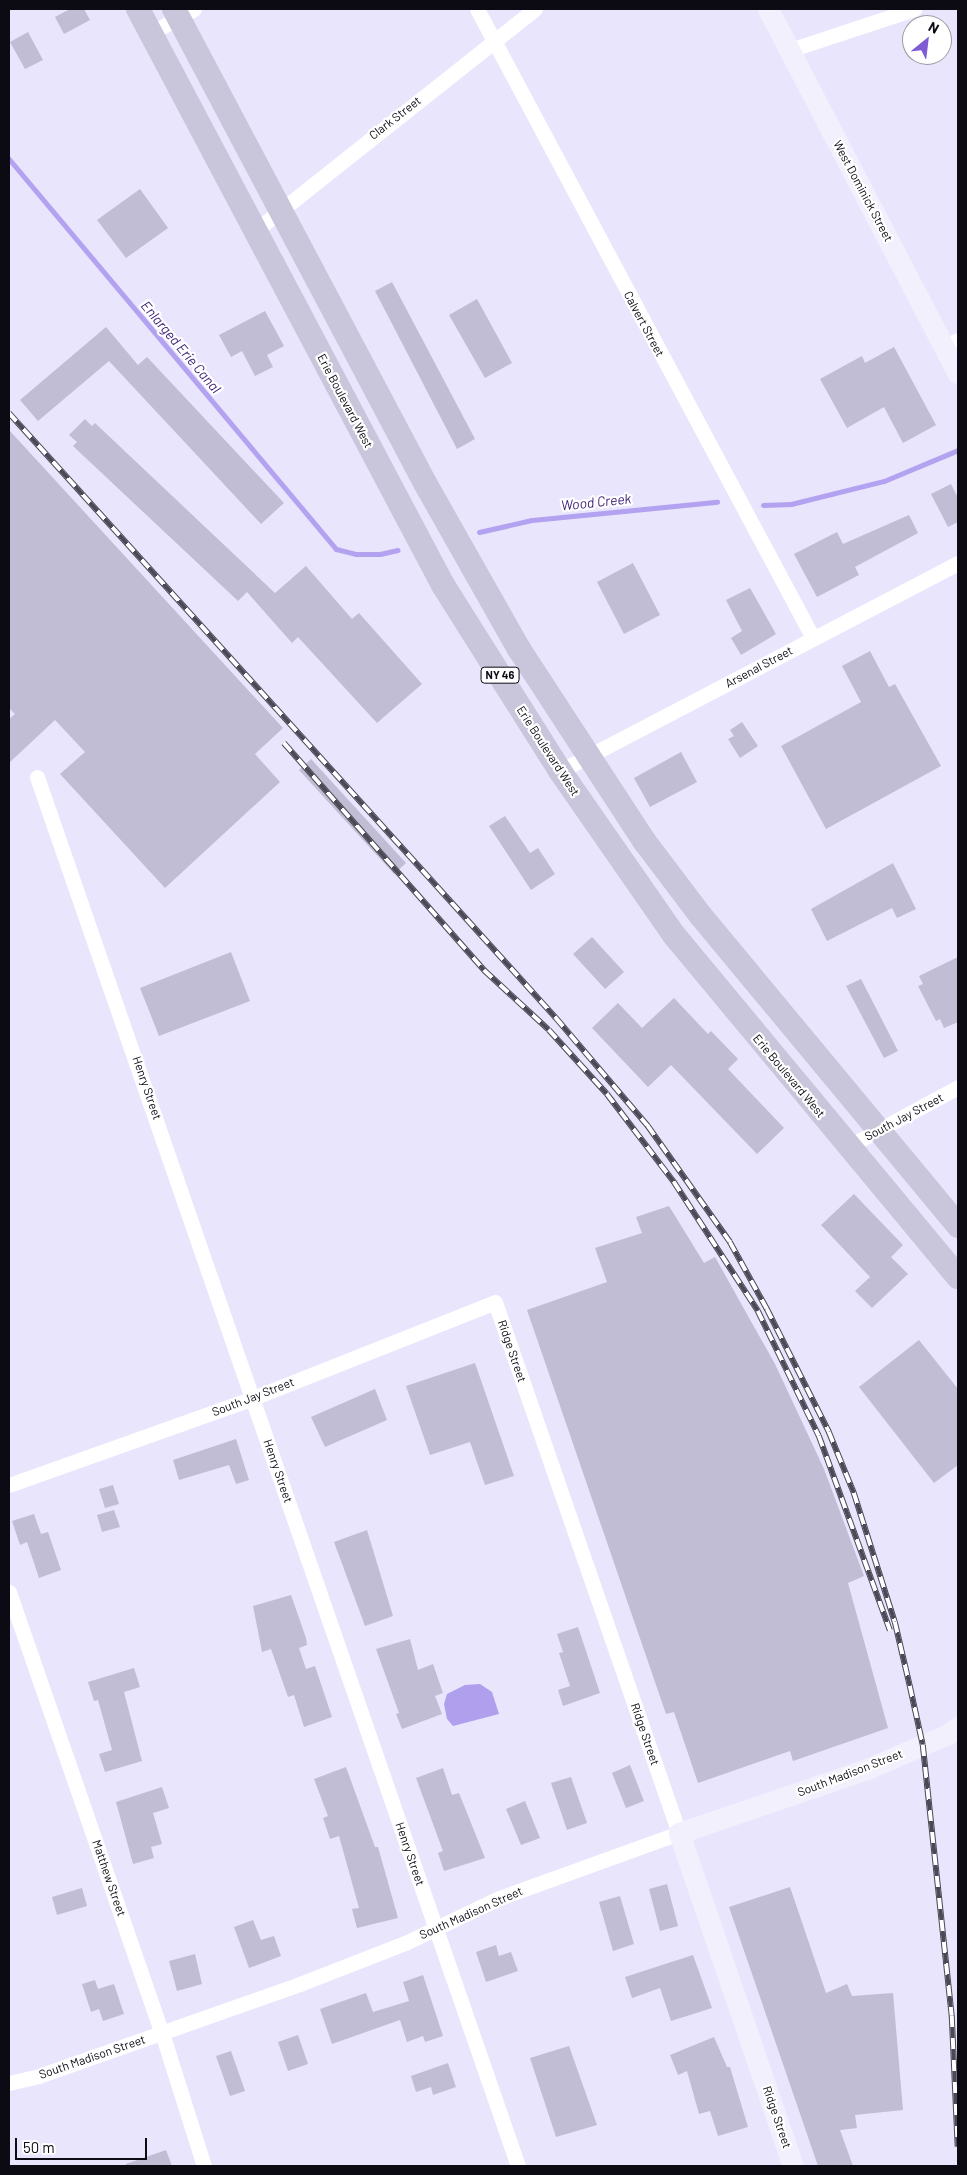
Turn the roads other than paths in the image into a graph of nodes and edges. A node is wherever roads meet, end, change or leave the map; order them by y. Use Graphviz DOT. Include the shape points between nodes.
graph roads {
  1 [pos="138,9"];
  2 [pos="477,9"];
  3 [pos="535,9"];
  4 [pos="768,9"];
  5 [pos="914,9"];
  6 [pos="182,12"];
  7 [pos="152,33"];
  8 [pos="494,40"];
  9 [pos="790,50"];
  10 [pos="281,211"];
  11 [pos="256,230"];
  12 [pos="951,343"];
  13 [pos="958,374"];
  14 [pos="958,563"];
  15 [pos="813,638"];
  16 [pos="589,757"];
  17 [pos="560,771"];
  18 [pos="37,776"];
  19 [pos="958,1087"];
  20 [pos="878,1130"];
  21 [pos="849,1146"];
  22 [pos="958,1226"];
  23 [pos="958,1277"];
  24 [pos="494,1302"];
  25 [pos="253,1398"];
  26 [pos="9,1485"];
  27 [pos="9,1592"];
  28 [pos="958,1726"];
  29 [pos="680,1833"];
  30 [pos="436,1928"];
  31 [pos="162,2033"];
  32 [pos="9,2083"];
  33 [pos="204,2166"];
  34 [pos="518,2166"];
  35 [pos="793,2166"];
  1 -- 7 [label="main road, Erie Boulevard West / NY 46"];
  2 -- 8 [label="street, Calvert Street"];
  3 -- 8 [label="street, Clark Street"];
  4 -- 9 [label="street, West Dominick Street"];
  5 -- 9 [label="street"];
  6 -- 7 [label="street"];
  6 -- 10 [label="main road, NY 46"];
  7 -- 11 [label="main road, Erie Boulevard West / NY 46"];
  8 -- 10 [label="street, Clark Street"];
  8 -- 15 [label="street, Calvert Street"];
  9 -- 12 [label="street, West Dominick Street"];
  10 -- 11 [label="street, Clark Street"];
  10 -- 16 [label="main road, NY 46" via="474,572"];
  11 -- 17 [label="main road, Erie Boulevard West / NY 46" via="443,585"];
  12 -- 13 [label="street, West Dominick Street"];
  14 -- 15 [label="street, Arsenal Street"];
  15 -- 16 [label="street, Arsenal Street"];
  16 -- 17 [label="street, Arsenal Street"];
  16 -- 20 [label="main road, NY 46" via="645,842 701,916"];
  17 -- 21 [label="main road, Erie Boulevard West / NY 46" via="674,936"];
  18 -- 25 [label="street, Henry Street"];
  19 -- 20 [label="street, South Jay Street"];
  20 -- 21 [label="street, South Jay Street"];
  20 -- 22 [label="main road, NY 46"];
  21 -- 23 [label="main road, Erie Boulevard West / NY 46"];
  24 -- 25 [label="street, South Jay Street"];
  24 -- 29 [label="street, Ridge Street"];
  25 -- 26 [label="street, South Jay Street"];
  25 -- 30 [label="street, Henry Street"];
  27 -- 31 [label="street, Matthew Street"];
  28 -- 29 [label="street, South Madison Street" via="948,1734 867,1769"];
  29 -- 30 [label="street, South Madison Street" via="499,1898"];
  29 -- 35 [label="street, Ridge Street"];
  30 -- 31 [label="street, South Madison Street" via="300,1984"];
  30 -- 34 [label="street, Henry Street"];
  31 -- 32 [label="street, South Madison Street"];
  31 -- 33 [label="street, Matthew Street"];
}
